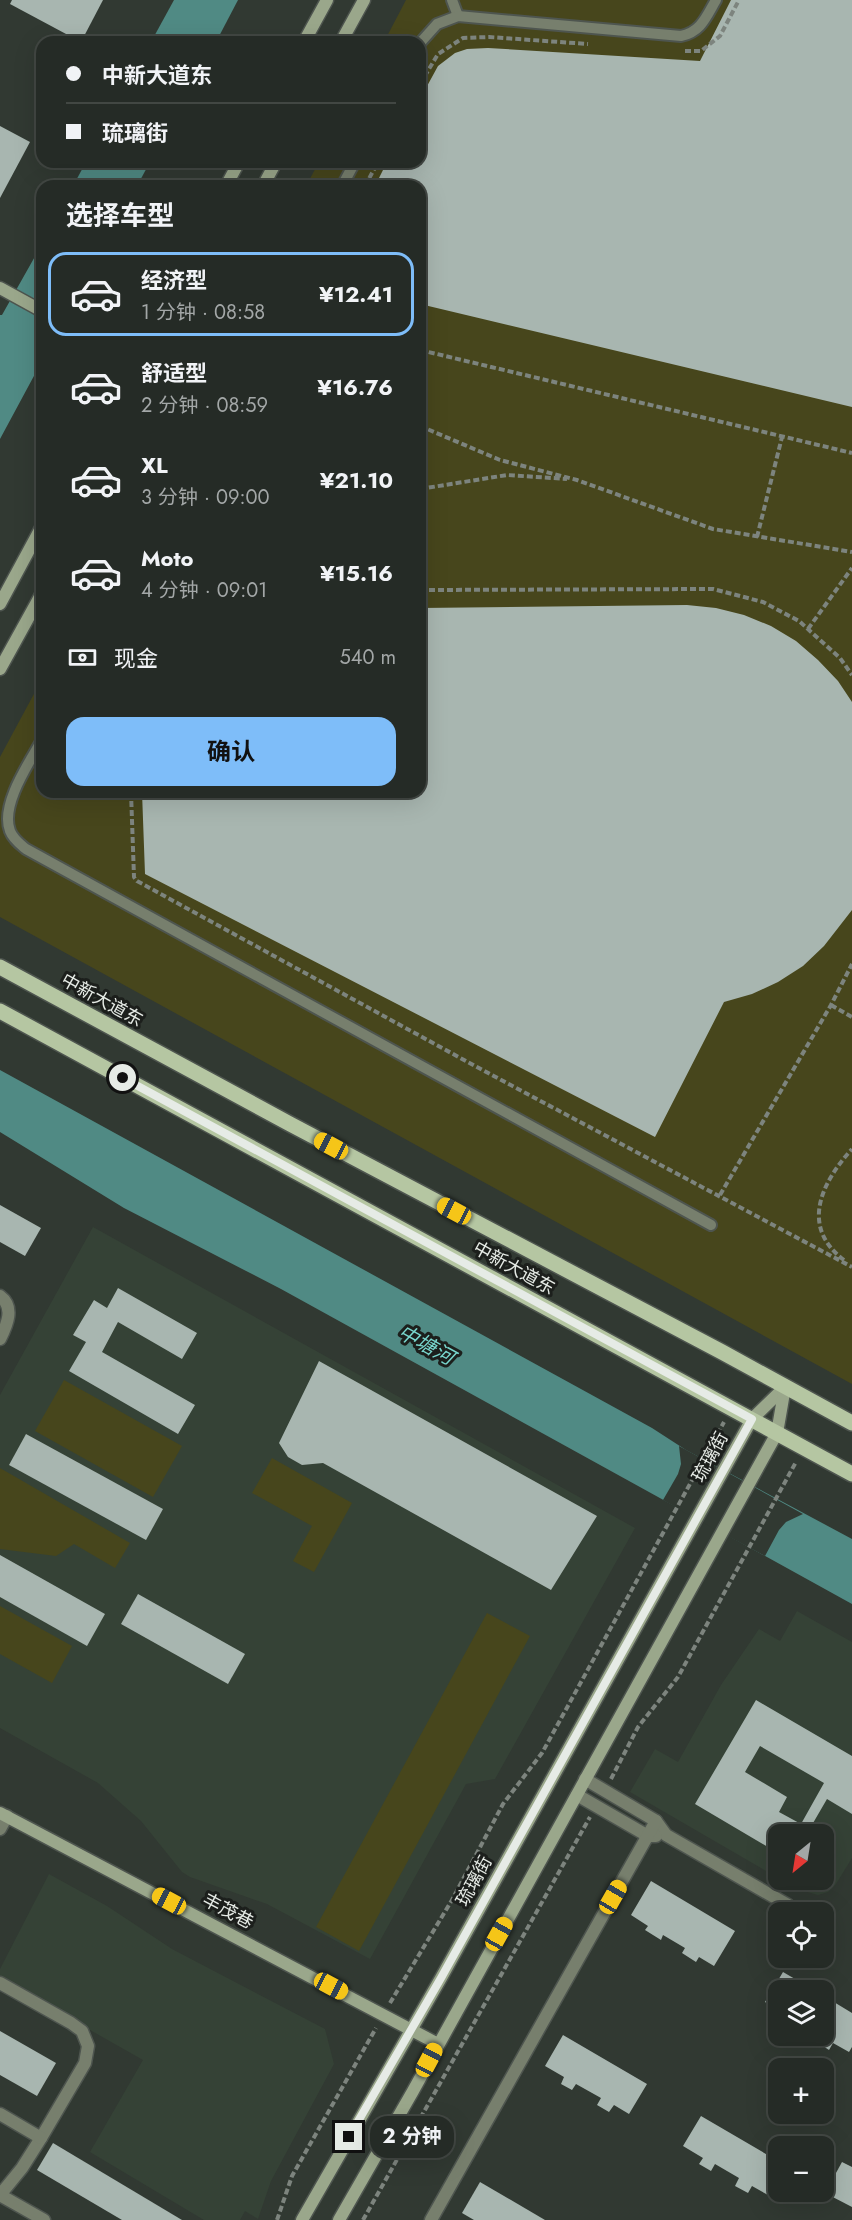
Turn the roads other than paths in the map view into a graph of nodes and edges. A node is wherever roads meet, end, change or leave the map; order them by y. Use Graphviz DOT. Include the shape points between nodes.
graph roads {
  1 [pos="327,0"];
  2 [pos="364,0"];
  3 [pos="452,0"];
  4 [pos="716,0"];
  5 [pos="458,16"];
  6 [pos="307,36"];
  7 [pos="344,36"];
  8 [pos="426,36"];
  9 [pos="6,291"];
  10 [pos="36,308"];
  11 [pos="36,537"];
  12 [pos="36,603"];
  13 [pos="0,604"];
  14 [pos="0,669"];
  15 [pos="36,751"];
  16 [pos="0,967"];
  17 [pos="0,1011"];
  18 [pos="711,1225"];
  19 [pos="0,1296"];
  20 [pos="0,1339"];
  21 [pos="785,1388"];
  22 [pos="752,1419"];
  23 [pos="852,1423"];
  24 [pos="777,1433"];
  25 [pos="852,1474"];
  26 [pos="585,1779"];
  27 [pos="577,1795"];
  28 [pos="3,1814"];
  29 [pos="656,1821"];
  30 [pos="0,1829"];
  31 [pos="666,1835"];
  32 [pos="648,1836"];
  33 [pos="783,1902"];
  34 [pos="0,1983"];
  35 [pos="411,2030"];
  36 [pos="438,2044"];
  37 [pos="0,2114"];
  38 [pos="41,2138"];
  39 [pos="44,2220"];
  40 [pos="302,2220"];
  41 [pos="339,2220"];
  42 [pos="431,2220"];
  1 -- 6 [label="main road"];
  2 -- 7 [label="main road"];
  3 -- 5 [label="lane"];
  4 -- 5 [label="lane" via="702,26 693,34 681,36"];
  5 -- 8 [label="lane" via="437,24"];
  9 -- 10 [label="main road"];
  11 -- 13 [label="main road"];
  12 -- 14 [label="main road"];
  15 -- 18 [label="lane" via="6,811 9,831 26,849"];
  16 -- 21 [label="main road, 中新大道东"];
  17 -- 22 [label="main road, 中新大道东"];
  19 -- 20 [label="street" via="9,1310"];
  21 -- 22 [label="main road, 琉璃街"];
  21 -- 23 [label="main road, 中新大道东"];
  21 -- 24 [label="main road"];
  22 -- 24 [label="main road, 中新大道东"];
  22 -- 35 [label="main road, 琉璃街"];
  24 -- 25 [label="main road, 中新大道东"];
  24 -- 26 [label="main road"];
  26 -- 27 [label="main road"];
  26 -- 29 [label="street"];
  27 -- 32 [label="street"];
  27 -- 36 [label="main road"];
  28 -- 30 [label="street"];
  28 -- 35 [label="main road, 丰茂巷"];
  29 -- 31 [label="street"];
  29 -- 32 [label="street"];
  31 -- 32 [label="street"];
  31 -- 33 [label="street"];
  32 -- 42 [label="street"];
  34 -- 38 [label="street" via="71,2023 87,2038 85,2063"];
  35 -- 36 [label="main road, 丰茂巷"];
  35 -- 40 [label="main road, 琉璃街"];
  36 -- 41 [label="main road"];
  37 -- 38 [label="street"];
  38 -- 39 [label="street" via="0,2194"];
}
